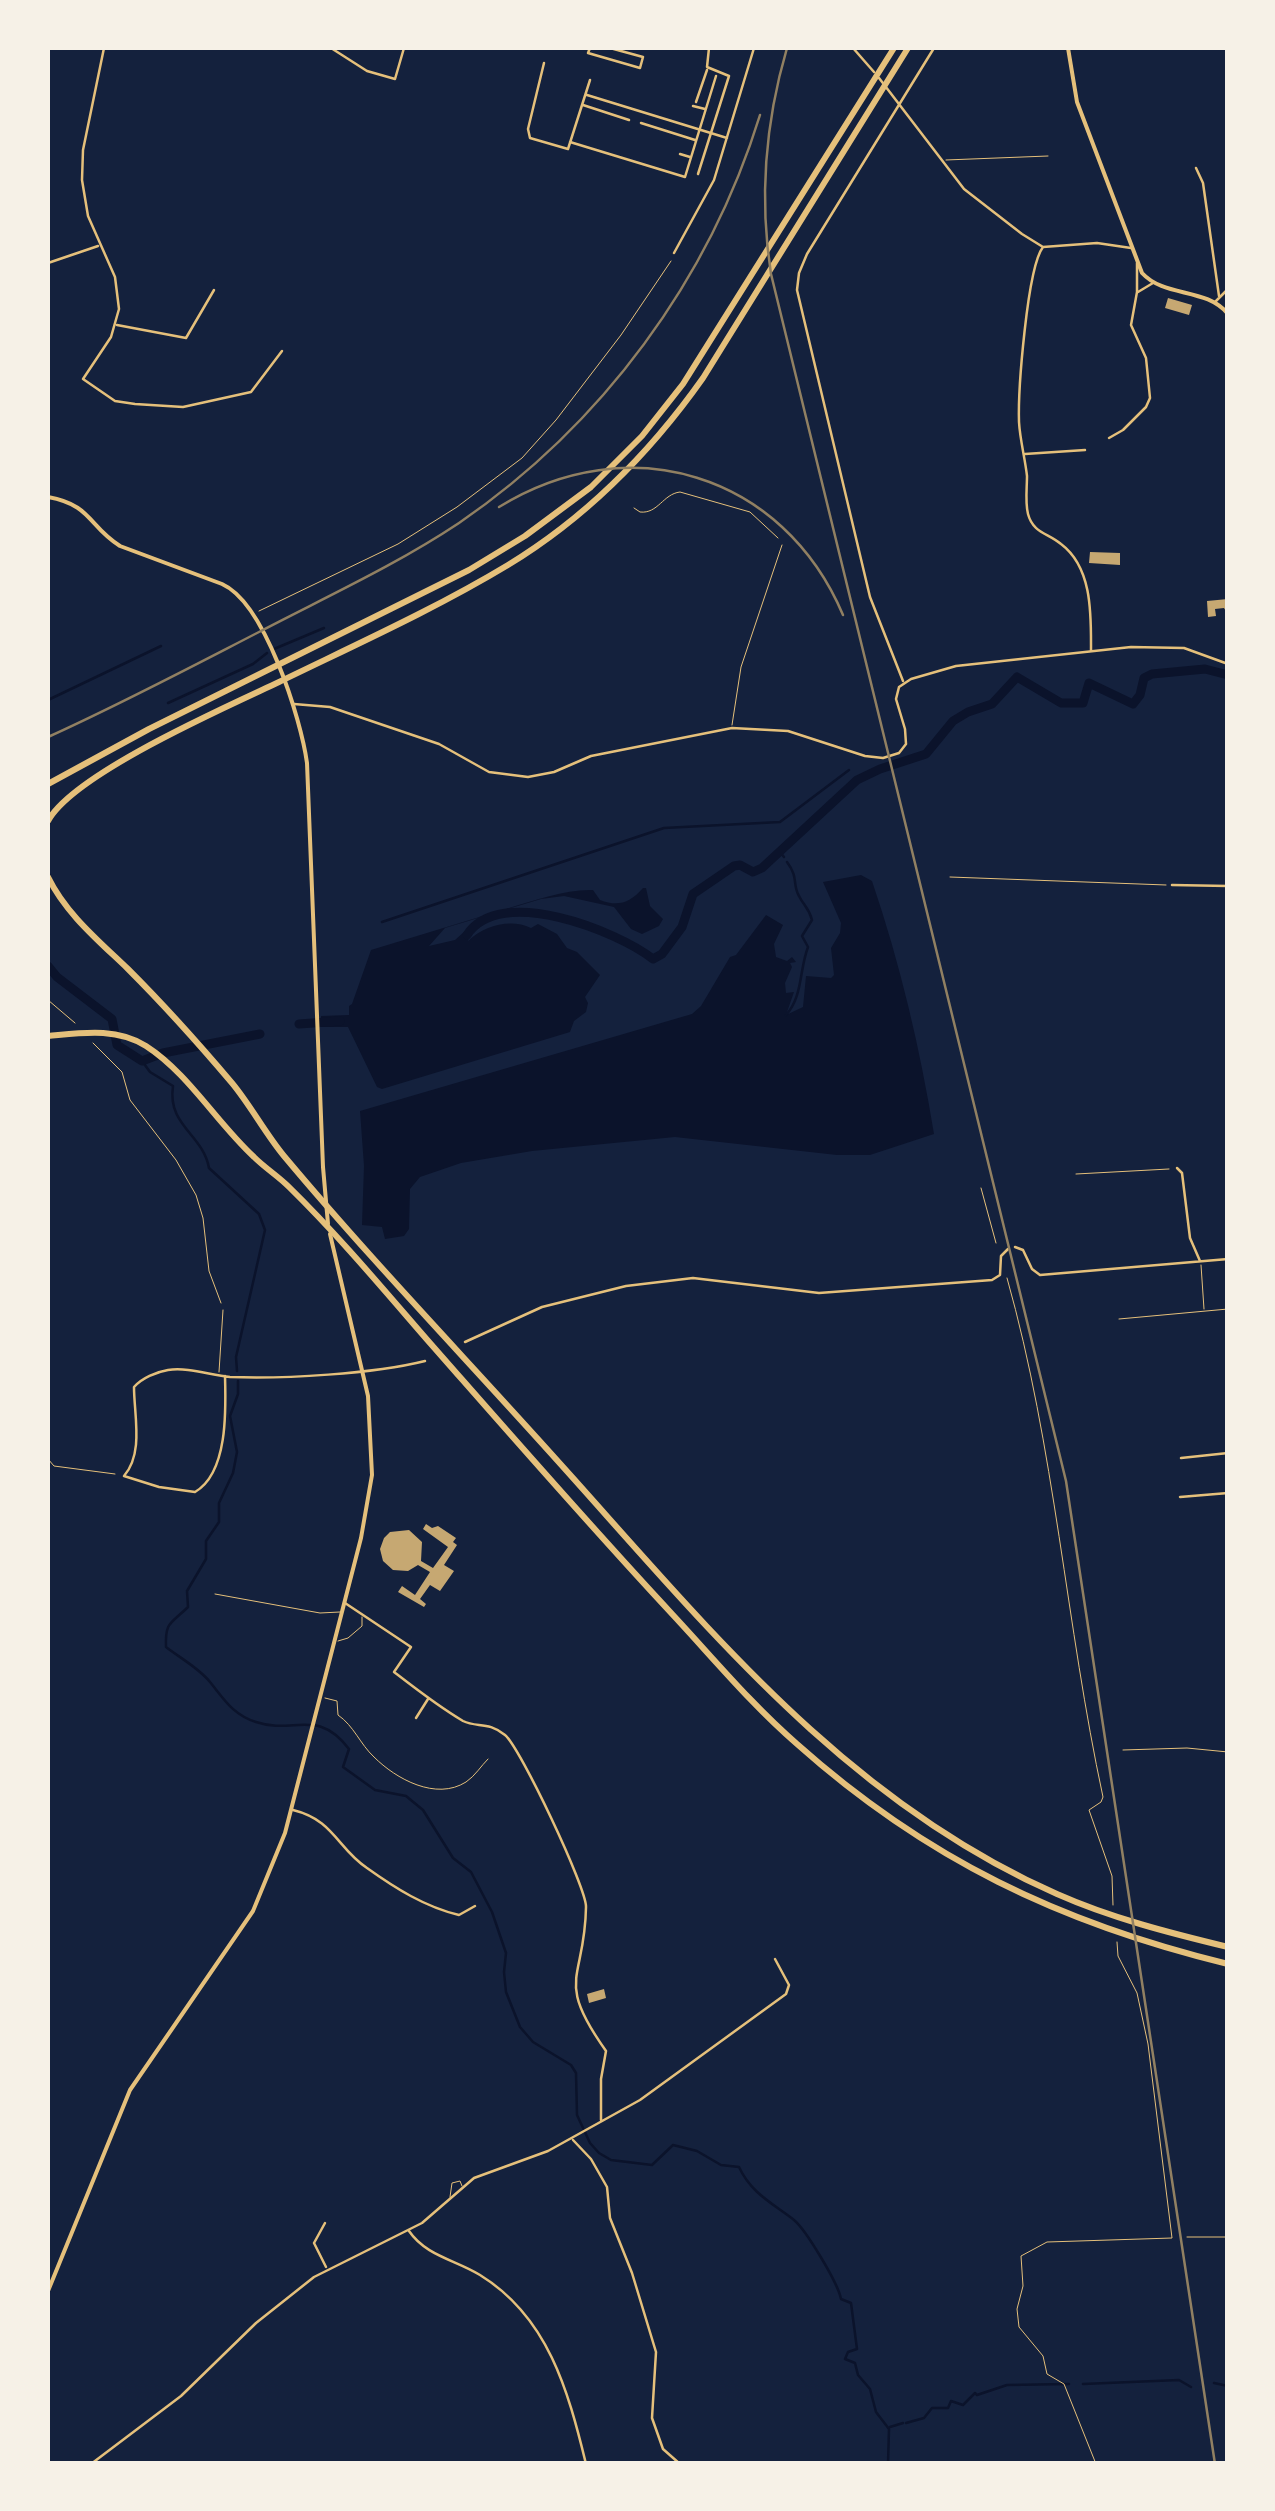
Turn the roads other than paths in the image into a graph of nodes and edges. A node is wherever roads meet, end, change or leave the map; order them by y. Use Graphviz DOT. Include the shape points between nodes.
graph roads {
  1 [pos="105,48"];
  2 [pos="331,48"];
  3 [pos="404,48"];
  4 [pos="590,48"];
  5 [pos="610,48"];
  6 [pos="709,48"];
  7 [pos="754,48"];
  8 [pos="853,48"];
  9 [pos="894,48"];
  10 [pos="908,48"];
  11 [pos="934,48"];
  12 [pos="1068,48"];
  13 [pos="544,63"];
  14 [pos="708,69"];
  15 [pos="716,76"];
  16 [pos="590,80"];
  17 [pos="585,94"];
  18 [pos="582,105"];
  19 [pos="899,105"];
  20 [pos="706,110"];
  21 [pos="629,120"];
  22 [pos="641,123"];
  23 [pos="700,130"];
  24 [pos="711,133"];
  25 [pos="729,139"];
  26 [pos="697,140"];
  27 [pos="570,142"];
  28 [pos="680,154"];
  29 [pos="1048,156"];
  30 [pos="692,157"];
  31 [pos="943,162"];
  32 [pos="1196,168"];
  33 [pos="698,174"];
  34 [pos="100,245"];
  35 [pos="1043,247"];
  36 [pos="1132,248"];
  37 [pos="674,253"];
  38 [pos="1137,262"];
  39 [pos="48,263"];
  40 [pos="1153,282"];
  41 [pos="1228,289"];
  42 [pos="214,290"];
  43 [pos="1137,292"];
  44 [pos="1219,296"];
  45 [pos="1215,302"];
  46 [pos="1228,314"];
  47 [pos="116,325"];
  48 [pos="282,351"];
  49 [pos="1109,438"];
  50 [pos="1085,450"];
  51 [pos="1024,454"];
  52 [pos="48,498"];
  53 [pos="782,546"];
  54 [pos="1090,652"];
  55 [pos="1228,664"];
  56 [pos="904,683"];
  57 [pos="294,704"];
  58 [pos="732,728"];
  59 [pos="48,784"];
  60 [pos="48,821"];
  61 [pos="48,878"];
  62 [pos="1172,885"];
  63 [pos="1228,886"];
  64 [pos="48,1036"];
  65 [pos="1178,1168"];
  66 [pos="1015,1248"];
  67 [pos="1008,1249"];
  68 [pos="1228,1259"];
  69 [pos="1200,1262"];
  70 [pos="1228,1309"];
  71 [pos="223,1310"];
  72 [pos="1204,1311"];
  73 [pos="1119,1320"];
  74 [pos="465,1342"];
  75 [pos="425,1362"];
  76 [pos="363,1371"];
  77 [pos="219,1375"];
  78 [pos="225,1376"];
  79 [pos="1228,1453"];
  80 [pos="1181,1458"];
  81 [pos="1228,1493"];
  82 [pos="1180,1497"];
  83 [pos="215,1594"];
  84 [pos="345,1603"];
  85 [pos="343,1612"];
  86 [pos="363,1614"];
  87 [pos="335,1640"];
  88 [pos="320,1697"];
  89 [pos="429,1698"];
  90 [pos="416,1718"];
  91 [pos="488,1759"];
  92 [pos="291,1810"];
  93 [pos="475,1906"];
  94 [pos="1228,1947"];
  95 [pos="775,1960"];
  96 [pos="1228,1964"];
  97 [pos="601,2122"];
  98 [pos="575,2137"];
  99 [pos="462,2186"];
  100 [pos="450,2197"];
  101 [pos="325,2223"];
  102 [pos="409,2230"];
  103 [pos="326,2268"];
  104 [pos="48,2290"];
  105 [pos="91,2464"];
  106 [pos="586,2464"];
  107 [pos="680,2464"];
  1 -- 34 [label="street" via="82,158 85,202"];
  2 -- 3 [label="street" via="364,70 395,78"];
  4 -- 5 [label="street" via="588,53 640,68 643,57"];
  6 -- 14 [label="street"];
  7 -- 25 [label="street"];
  8 -- 19 [label="street"];
  9 -- 59 [label="highway" via="683,384 591,487 500,552"];
  10 -- 60 [label="highway" via="686,402 611,487 507,566 174,732 84,785"];
  11 -- 19 [label="street"];
  12 -- 36 [label="street" via="1077,102"];
  13 -- 27 [label="street" via="530,138 568,149"];
  14 -- 20 [label="street" via="695,104"];
  14 -- 24 [label="street" via="729,76"];
  15 -- 20 [label="street"];
  16 -- 17 [label="street"];
  17 -- 18 [label="street"];
  17 -- 23 [label="street"];
  18 -- 21 [label="street"];
  18 -- 27 [label="street"];
  19 -- 31 [label="street"];
  19 -- 56 [label="street" via="807,254 798,290 870,597"];
  20 -- 23 [label="street"];
  22 -- 26 [label="street"];
  23 -- 24 [label="street"];
  23 -- 26 [label="street"];
  24 -- 25 [label="street"];
  24 -- 33 [label="street"];
  25 -- 37 [label="street"];
  26 -- 30 [label="street"];
  27 -- 30 [label="street" via="685,177"];
  28 -- 30 [label="street"];
  29 -- 31 [label="lane"];
  31 -- 35 [label="street" via="982,205"];
  32 -- 44 [label="street"];
  34 -- 39 [label="street"];
  34 -- 47 [label="street" via="117,287"];
  35 -- 36 [label="street"];
  35 -- 51 [label="street" via="1030,288 1019,423"];
  36 -- 38 [label="street"];
  38 -- 40 [label="street"];
  38 -- 43 [label="street"];
  40 -- 43 [label="street"];
  40 -- 45 [label="street"];
  41 -- 44 [label="street"];
  42 -- 47 [label="street" via="186,338"];
  43 -- 49 [label="street" via="1131,325 1146,358 1150,398"];
  44 -- 45 [label="street"];
  45 -- 46 [label="street"];
  47 -- 48 [label="street" via="83,379 126,404 177,407 245,394"];
  50 -- 51 [label="street"];
  51 -- 54 [label="street" via="1033,526 1063,545 1087,585"];
  52 -- 57 [label="street" via="81,508 123,548 232,589 253,615"];
  53 -- 58 [label="lane" via="741,667"];
  54 -- 55 [label="street" via="1184,648"];
  54 -- 56 [label="street" via="956,666"];
  56 -- 58 [label="street" via="896,695 906,744 883,758 788,731"];
  57 -- 58 [label="street" via="330,707 438,744 489,772 528,777 592,756"];
  57 -- 76 [label="street" via="308,764 325,1211"];
  61 -- 94 [label="highway" via="81,925 232,1083 282,1153 667,1584 808,1730 936,1828 1024,1878 1109,1914"];
  62 -- 63 [label="street"];
  64 -- 96 [label="highway" via="118,1034 163,1059 370,1274 794,1742 877,1810 1029,1899 1114,1933"];
  65 -- 69 [label="street"];
  66 -- 69 [label="street" via="1040,1275"];
  67 -- 74 [label="street" via="1001,1256 1002,1272 992,1280 796,1293 693,1278 626,1286 542,1308"];
  68 -- 69 [label="street"];
  69 -- 72 [label="lane"];
  70 -- 72 [label="lane"];
  71 -- 77 [label="lane"];
  72 -- 73 [label="lane"];
  75 -- 76 [label="street"];
  76 -- 78 [label="street"];
  76 -- 84 [label="street" via="372,1475"];
  77 -- 78 [label="street"];
  77 -- 78 [label="street" via="172,1369 140,1380 134,1387 135,1453 124,1476 195,1492 208,1483 222,1441"];
  79 -- 80 [label="street"];
  81 -- 82 [label="street"];
  83 -- 85 [label="lane"];
  84 -- 85 [label="street"];
  84 -- 86 [label="street"];
  85 -- 87 [label="street"];
  86 -- 87 [label="lane" via="362,1626"];
  86 -- 89 [label="street" via="410,1647 394,1672"];
  87 -- 88 [label="street"];
  88 -- 91 [label="lane" via="337,1701 338,1715 374,1758 416,1786 448,1789 466,1782"];
  88 -- 92 [label="street"];
  89 -- 90 [label="street"];
  89 -- 97 [label="street" via="466,1723 506,1735 586,1894 574,1990 606,2051"];
  92 -- 93 [label="street" via="318,1818 364,1867 424,1904 459,1916"];
  92 -- 104 [label="street" via="253,1911 130,2090"];
  95 -- 97 [label="street" via="789,1985 786,1994"];
  97 -- 98 [label="street"];
  98 -- 99 [label="street"];
  98 -- 107 [label="street" via="607,2187 610,2218 656,2352 652,2418 663,2450"];
  99 -- 100 [label="street"];
  99 -- 100 [label="lane" via="452,2183"];
  100 -- 102 [label="street"];
  101 -- 103 [label="street" via="314,2242"];
  102 -- 103 [label="street"];
  102 -- 106 [label="street" via="420,2245 507,2294 536,2326 565,2384"];
  103 -- 105 [label="street" via="256,2323 182,2396"];
}
